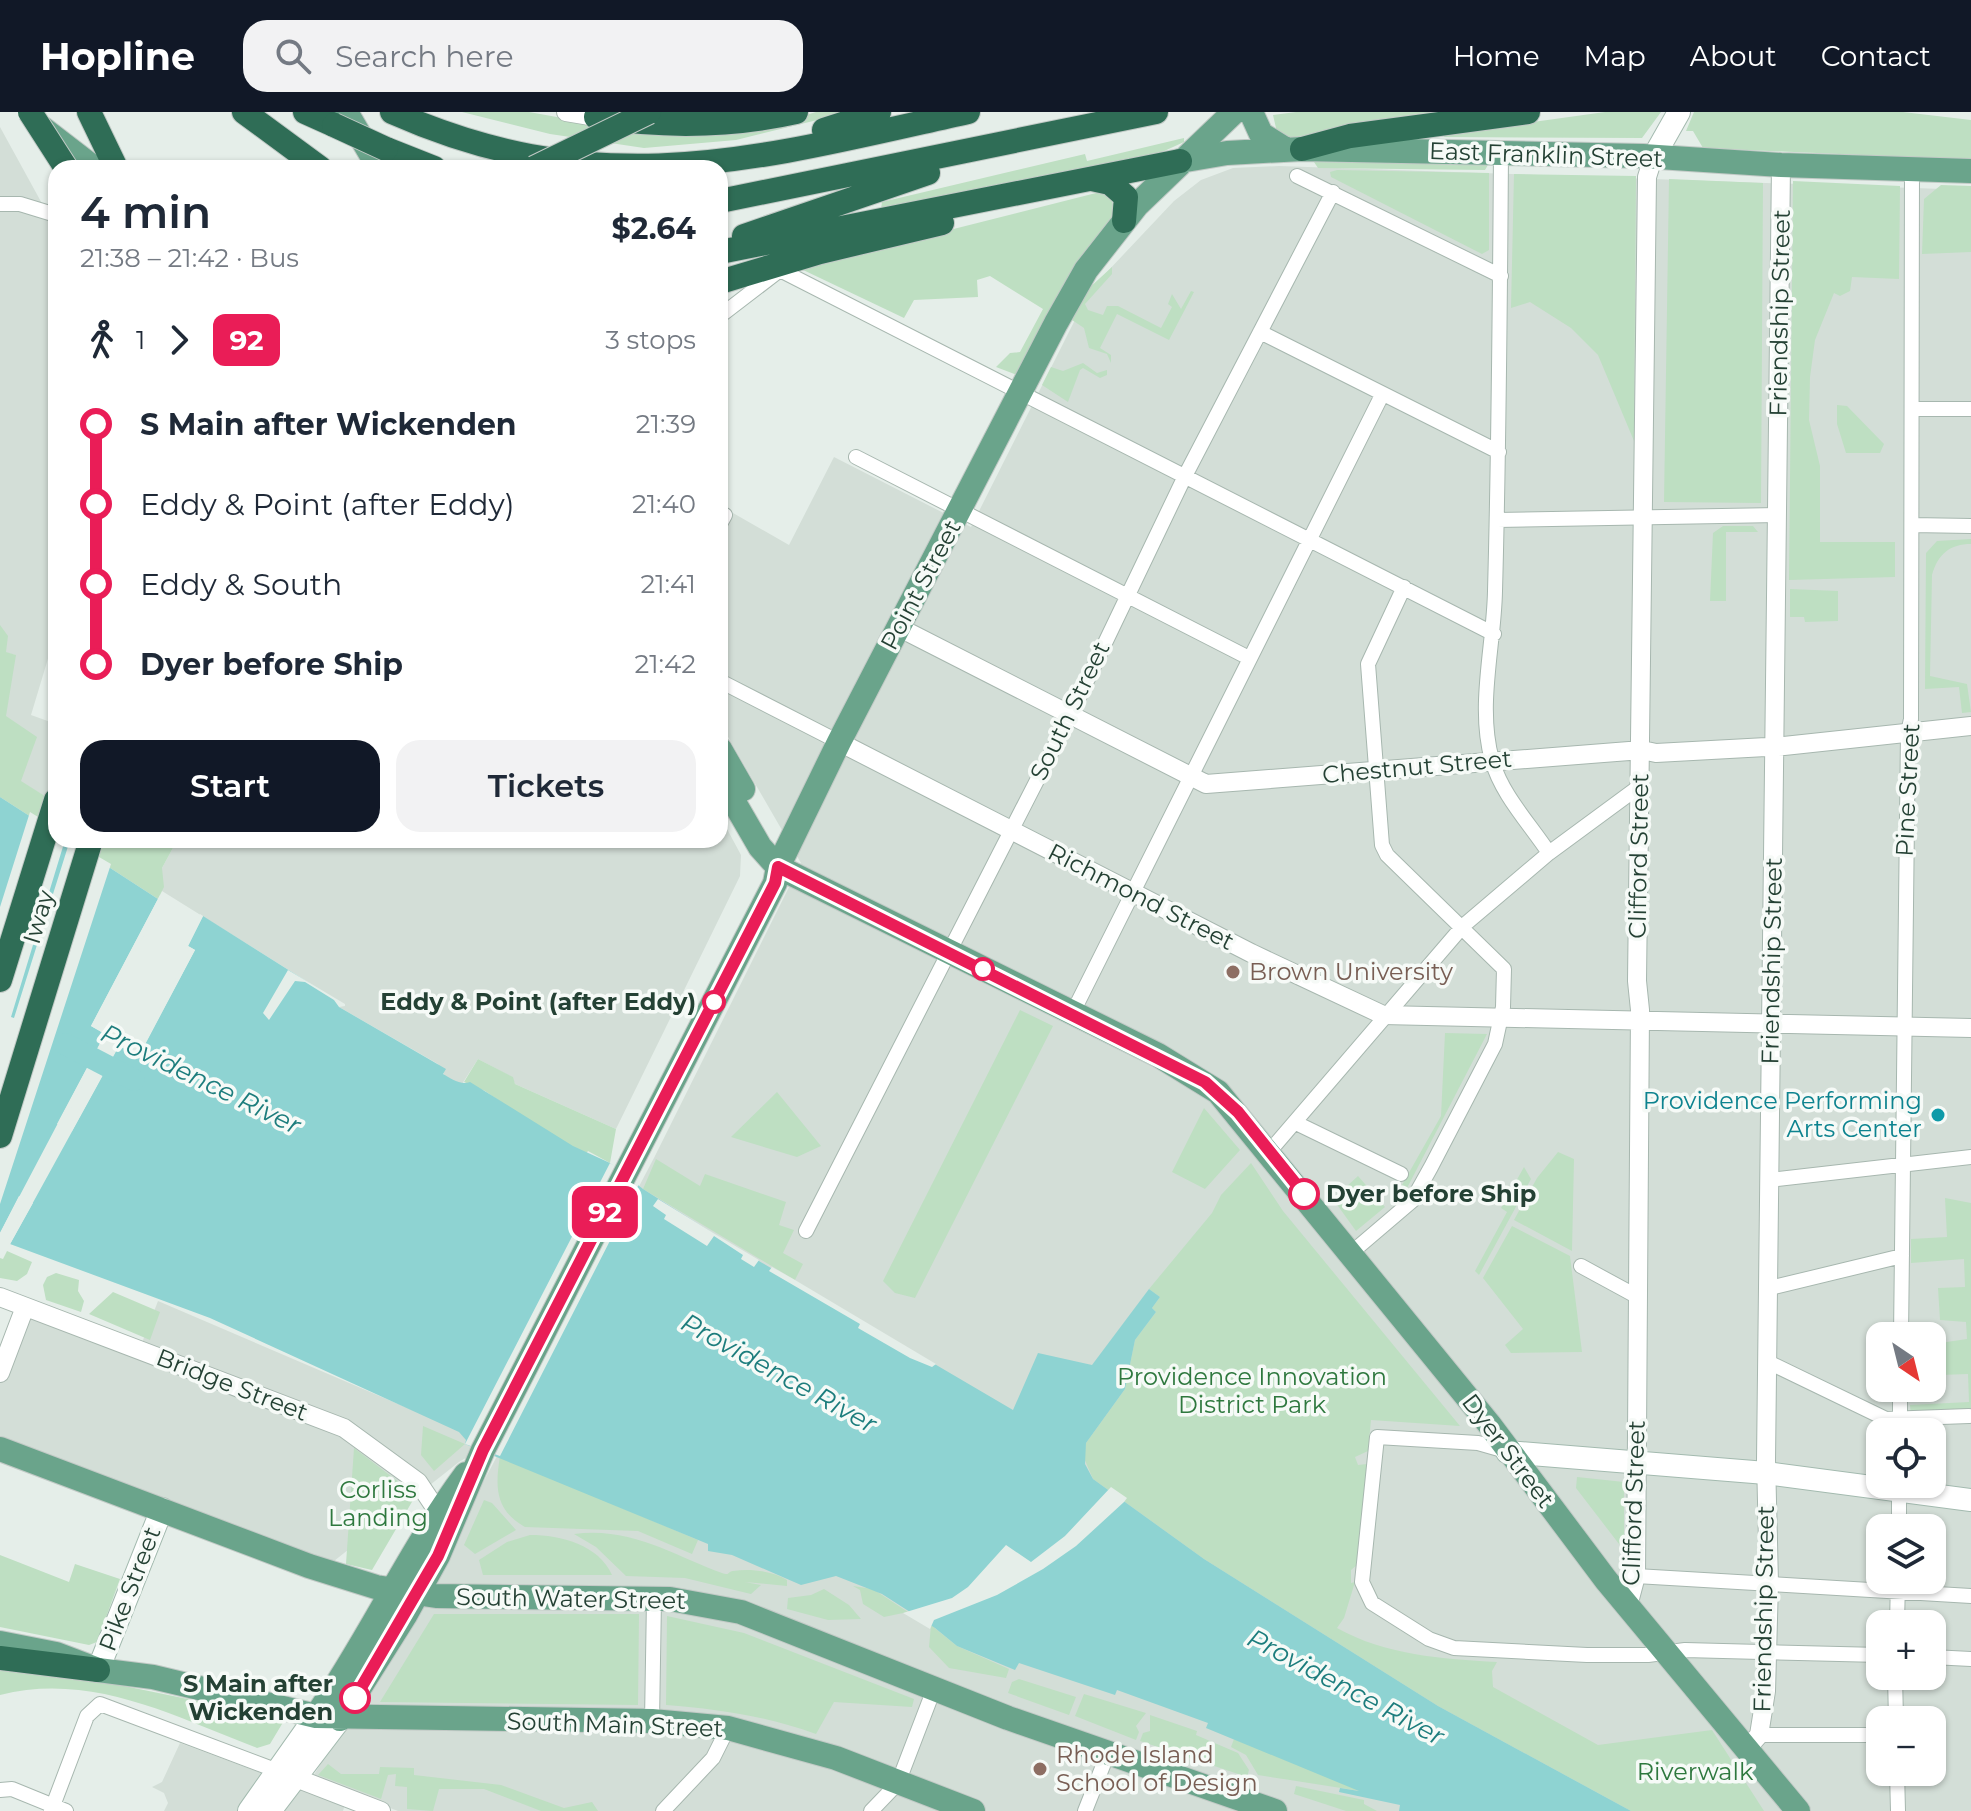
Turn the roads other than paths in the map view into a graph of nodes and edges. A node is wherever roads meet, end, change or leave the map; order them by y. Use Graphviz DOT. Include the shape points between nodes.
graph roads {
  1 [pos="21,112"];
  2 [pos="30,112"];
  3 [pos="86,112"];
  4 [pos="244,112"];
  5 [pos="305,112"];
  6 [pos="392,112"];
  7 [pos="566,112"];
  8 [pos="649,112"];
  9 [pos="796,112"];
  10 [pos="879,112"];
  11 [pos="968,112"];
  12 [pos="1156,112"];
  13 [pos="1234,112"];
  14 [pos="1528,112"];
  15 [pos="602,114"];
  16 [pos="340,119"];
  17 [pos="1255,122"];
  18 [pos="1674,122"];
  19 [pos="1053,133"];
  20 [pos="1293,149"];
  21 [pos="1227,153"];
  22 [pos="1501,153"];
  23 [pos="1653,158"];
  24 [pos="383,159"];
  25 [pos="61,160"];
  26 [pos="84,160"];
  27 [pos="112,160"];
  28 [pos="309,160"];
  29 [pos="550,160"];
  30 [pos="559,160"];
  31 [pos="711,160"];
  32 [pos="728,161"];
  33 [pos="1180,161"];
  34 [pos="1781,165"];
  35 [pos="1912,167"];
  36 [pos="1971,171"];
  37 [pos="1297,176"];
  38 [pos="1081,182"];
  39 [pos="1333,192"];
  40 [pos="728,199"];
  41 [pos="0,204"];
  42 [pos="48,213"];
  43 [pos="1124,221"];
  44 [pos="873,230"];
  45 [pos="728,243"];
  46 [pos="728,251"];
  47 [pos="1501,276"];
  48 [pos="728,279"];
  49 [pos="1067,305"];
  50 [pos="728,310"];
  51 [pos="1260,332"];
  52 [pos="1020,392"];
  53 [pos="1382,395"];
  54 [pos="1912,409"];
  55 [pos="1971,409"];
  56 [pos="1499,452"];
  57 [pos="856,457"];
  58 [pos="1185,476"];
  59 [pos="960,511"];
  60 [pos="1778,515"];
  61 [pos="1644,517"];
  62 [pos="1497,520"];
  63 [pos="1912,525"];
  64 [pos="1971,526"];
  65 [pos="1311,538"];
  66 [pos="1404,587"];
  67 [pos="1127,596"];
  68 [pos="900,628"];
  69 [pos="1494,634"];
  70 [pos="1249,658"];
  71 [pos="728,685"];
  72 [pos="737,689"];
  73 [pos="728,693"];
  74 [pos="1071,714"];
  75 [pos="1971,726"];
  76 [pos="1908,733"];
  77 [pos="839,742"];
  78 [pos="1774,746"];
  79 [pos="1642,750"];
  80 [pos="1492,760"];
  81 [pos="728,763"];
  82 [pos="1374,769"];
  83 [pos="1190,777"];
  84 [pos="1640,786"];
  85 [pos="728,792"];
  86 [pos="48,826"];
  87 [pos="1011,830"];
  88 [pos="90,848"];
  89 [pos="1549,853"];
  90 [pos="778,867"];
  91 [pos="1132,892"];
  92 [pos="1463,926"];
  93 [pos="949,953"];
  94 [pos="0,980"];
  95 [pos="1073,1012"];
  96 [pos="1383,1015"];
  97 [pos="1501,1019"];
  98 [pos="1639,1023"];
  99 [pos="1772,1024"];
  100 [pos="1902,1026"];
  101 [pos="1971,1028"];
  102 [pos="1296,1123"];
  103 [pos="0,1136"];
  104 [pos="1269,1152"];
  105 [pos="1971,1157"];
  106 [pos="1901,1163"];
  107 [pos="1401,1174"];
  108 [pos="1769,1180"];
  109 [pos="806,1231"];
  110 [pos="1351,1253"];
  111 [pos="1902,1256"];
  112 [pos="1581,1266"];
  113 [pos="1770,1288"];
  114 [pos="0,1297"];
  115 [pos="1638,1297"];
  116 [pos="25,1307"];
  117 [pos="1901,1322"];
  118 [pos="1768,1362"];
  119 [pos="0,1373"];
  120 [pos="1969,1416"];
  121 [pos="1880,1418"];
  122 [pos="1946,1419"];
  123 [pos="0,1449"];
  124 [pos="483,1450"];
  125 [pos="1507,1452"];
  126 [pos="1637,1463"];
  127 [pos="1766,1473"];
  128 [pos="1866,1483"];
  129 [pos="1946,1495"];
  130 [pos="1971,1500"];
  131 [pos="162,1509"];
  132 [pos="438,1512"];
  133 [pos="1636,1576"];
  134 [pos="1769,1583"];
  135 [pos="1866,1585"];
  136 [pos="406,1592"];
  137 [pos="1946,1593"];
  138 [pos="1971,1596"];
  139 [pos="654,1599"];
  140 [pos="1628,1606"];
  141 [pos="0,1643"];
  142 [pos="1667,1653"];
  143 [pos="1766,1653"];
  144 [pos="1866,1655"];
  145 [pos="0,1658"];
  146 [pos="1946,1658"];
  147 [pos="1971,1659"];
  148 [pos="98,1670"];
  149 [pos="934,1689"];
  150 [pos="328,1718"];
  151 [pos="652,1721"];
  152 [pos="728,1728"];
  153 [pos="1866,1736"];
  154 [pos="1752,1743"];
  155 [pos="1108,1753"];
  156 [pos="287,1774"];
  157 [pos="898,1783"];
  158 [pos="1897,1786"];
  159 [pos="0,1790"];
  160 [pos="57,1809"];
  161 [pos="249,1811"];
  162 [pos="270,1811"];
  163 [pos="381,1811"];
  164 [pos="663,1811"];
  165 [pos="871,1811"];
  166 [pos="973,1811"];
  167 [pos="1085,1811"];
  168 [pos="1275,1811"];
  169 [pos="1779,1811"];
  170 [pos="1798,1811"];
  171 [pos="1898,1811"];
  1 -- 26 [label="main road"];
  2 -- 25 [label="highway, bridge"];
  3 -- 27 [label="highway"];
  4 -- 28 [label="highway"];
  5 -- 16 [label="highway"];
  6 -- 30 [label="highway" via="459,138"];
  7 -- 15 [label="street"];
  8 -- 29 [label="highway, bridge"];
  9 -- 15 [label="highway" via="707,125"];
  10 -- 31 [label="highway"];
  11 -- 32 [label="highway"];
  12 -- 19 [label="highway"];
  13 -- 33 [label="main road, Point Street"];
  14 -- 20 [label="highway"];
  16 -- 24 [label="highway, bridge"];
  17 -- 20 [label="main road"];
  18 -- 23 [label="main road, Clifford Street"];
  19 -- 40 [label="highway"];
  19 -- 45 [label="highway" via="820,207"];
  20 -- 21 [label="main road, East Franklin Street"];
  20 -- 22 [label="main road, East Franklin Street"];
  21 -- 33 [label="main road, East Franklin Street"];
  21 -- 49 [label="main road, Point Street" via="1190,172 1164,196"];
  22 -- 23 [label="main road, East Franklin Street"];
  22 -- 47 [label="street"];
  23 -- 34 [label="main road, East Franklin Street"];
  23 -- 61 [label="street, Clifford Street" via="1647,177"];
  33 -- 38 [label="highway"];
  33 -- 43 [label="main road, Point Street"];
  34 -- 35 [label="main road, East Franklin Street"];
  34 -- 60 [label="street, Friendship Street"];
  35 -- 36 [label="main road, East Franklin Street"];
  35 -- 54 [label="street, Pine Street"];
  37 -- 39 [label="street"];
  38 -- 43 [label="highway" via="1110,183 1126,197"];
  38 -- 44 [label="highway"];
  39 -- 47 [label="street"];
  39 -- 51 [label="street, South Street"];
  41 -- 42 [label="street"];
  43 -- 49 [label="main road, Point Street"];
  44 -- 46 [label="highway"];
  44 -- 48 [label="highway"];
  47 -- 56 [label="street"];
  49 -- 52 [label="main road, Point Street"];
  50 -- 52 [label="street" via="780,270"];
  51 -- 53 [label="street"];
  51 -- 58 [label="street, South Street"];
  52 -- 58 [label="street"];
  52 -- 59 [label="main road, Point Street"];
  53 -- 56 [label="street"];
  53 -- 65 [label="street"];
  54 -- 55 [label="street"];
  54 -- 63 [label="street, Pine Street"];
  56 -- 62 [label="street"];
  57 -- 59 [label="street"];
  58 -- 65 [label="street"];
  58 -- 67 [label="street, South Street"];
  59 -- 67 [label="street"];
  59 -- 68 [label="main road, Point Street"];
  60 -- 61 [label="street"];
  60 -- 78 [label="street, Friendship Street"];
  61 -- 62 [label="street"];
  61 -- 79 [label="street, Clifford Street"];
  62 -- 69 [label="street"];
  63 -- 64 [label="street"];
  63 -- 76 [label="street, Pine Street"];
  65 -- 66 [label="street"];
  65 -- 70 [label="street"];
  66 -- 69 [label="street"];
  66 -- 82 [label="street" via="1368,664"];
  67 -- 70 [label="street"];
  67 -- 74 [label="street, South Street"];
  68 -- 74 [label="street, Chestnut Street"];
  68 -- 77 [label="main road, Point Street"];
  69 -- 80 [label="street" via="1488,680"];
  70 -- 83 [label="street"];
  71 -- 72 [label="street, Richmond Street"];
  72 -- 73 [label="street"];
  72 -- 77 [label="street, Richmond Street"];
  74 -- 83 [label="street, Chestnut Street"];
  74 -- 87 [label="street, South Street"];
  75 -- 76 [label="street, Chestnut Street"];
  76 -- 78 [label="street, Chestnut Street"];
  76 -- 100 [label="street, Pine Street"];
  77 -- 87 [label="street, Richmond Street"];
  77 -- 90 [label="main road, Point Street"];
  78 -- 79 [label="street, Chestnut Street"];
  78 -- 99 [label="street, Friendship Street"];
  79 -- 80 [label="street, Chestnut Street"];
  79 -- 84 [label="street, Clifford Street"];
  80 -- 82 [label="street, Chestnut Street"];
  80 -- 89 [label="street" via="1504,789"];
  81 -- 90 [label="main road" via="771,838"];
  82 -- 83 [label="street, Chestnut Street" via="1206,784"];
  82 -- 92 [label="street" via="1379,831 1387,855"];
  83 -- 91 [label="street"];
  84 -- 89 [label="street"];
  84 -- 98 [label="street, Clifford Street"];
  85 -- 90 [label="main road"];
  86 -- 94 [label="highway, Iway"];
  87 -- 91 [label="street, Richmond Street"];
  87 -- 93 [label="street, South Street"];
  88 -- 103 [label="highway, Iway"];
  89 -- 92 [label="street"];
  90 -- 93 [label="main road, Dyer Street"];
  90 -- 124 [label="main road, Point Street" via="760,876 650,1093 634,1129 626,1171"];
  91 -- 95 [label="street"];
  91 -- 96 [label="street, Richmond Street"];
  92 -- 96 [label="street"];
  92 -- 97 [label="street" via="1504,969"];
  93 -- 95 [label="main road, Dyer Street"];
  93 -- 109 [label="street, South Street"];
  95 -- 104 [label="main road, Dyer Street" via="1205,1082 1238,1112"];
  96 -- 97 [label="street, Richmond Street"];
  96 -- 102 [label="street"];
  97 -- 98 [label="street, Richmond Street"];
  97 -- 110 [label="street" via="1495,1044 1412,1201"];
  98 -- 99 [label="street, Richmond Street"];
  98 -- 115 [label="street, Clifford Street"];
  99 -- 100 [label="street, Richmond Street"];
  99 -- 108 [label="street, Friendship Street"];
  100 -- 101 [label="street, Richmond Street"];
  100 -- 106 [label="street, Pine Street"];
  102 -- 104 [label="street"];
  102 -- 107 [label="street"];
  104 -- 110 [label="main road, Dyer Street"];
  105 -- 106 [label="street"];
  106 -- 108 [label="street"];
  106 -- 111 [label="street, Pine Street"];
  108 -- 113 [label="street, Friendship Street"];
  110 -- 125 [label="main road, Dyer Street"];
  111 -- 113 [label="street"];
  111 -- 117 [label="street, Pine Street"];
  112 -- 115 [label="street"];
  113 -- 118 [label="street, Friendship Street"];
  114 -- 116 [label="street, Bridge Street"];
  115 -- 126 [label="street, Clifford Street"];
  116 -- 119 [label="street"];
  116 -- 132 [label="street, Bridge Street" via="344,1428 418,1482"];
  118 -- 121 [label="street"];
  118 -- 127 [label="street, Friendship Street"];
  120 -- 122 [label="street"];
  123 -- 131 [label="main road, South Water Street"];
  124 -- 132 [label="main road"];
  124 -- 136 [label="main road" via="462,1506"];
  125 -- 126 [label="main road"];
  125 -- 140 [label="main road, Dyer Street"];
  125 -- 142 [label="street" via="1478,1443 1377,1437 1362,1582 1372,1603 1429,1639 1454,1648"];
  126 -- 127 [label="main road"];
  126 -- 133 [label="street, Clifford Street"];
  127 -- 128 [label="main road"];
  127 -- 134 [label="street, Friendship Street"];
  129 -- 130 [label="main road"];
  131 -- 136 [label="main road, South Water Street" via="309,1566"];
  131 -- 148 [label="main road, Pike Street"];
  132 -- 136 [label="main road"];
  133 -- 134 [label="street"];
  133 -- 140 [label="street, Clifford Street"];
  134 -- 135 [label="street"];
  134 -- 143 [label="street, Friendship Street"];
  136 -- 139 [label="main road, South Water Street"];
  136 -- 150 [label="main road"];
  137 -- 138 [label="street"];
  139 -- 149 [label="main road, South Water Street" via="741,1612"];
  139 -- 151 [label="street"];
  140 -- 142 [label="main road, Dyer Street"];
  141 -- 148 [label="main road, South Main Street" via="56,1654"];
  142 -- 143 [label="street"];
  142 -- 154 [label="main road, Dyer Street"];
  143 -- 144 [label="street"];
  143 -- 154 [label="street, Friendship Street" via="1766,1691"];
  145 -- 148 [label="highway"];
  146 -- 147 [label="street"];
  148 -- 150 [label="main road, South Main Street" via="153,1677"];
  149 -- 155 [label="main road, South Water Street"];
  149 -- 157 [label="street"];
  150 -- 151 [label="main road, South Main Street"];
  150 -- 156 [label="main road"];
  151 -- 152 [label="main road, South Main Street"];
  152 -- 157 [label="main road, South Main Street" via="836,1758"];
  152 -- 164 [label="street" via="713,1758"];
  153 -- 154 [label="street"];
  154 -- 169 [label="main road, Dyer Street"];
  154 -- 170 [label="main road, Dyer Street"];
  155 -- 167 [label="street"];
  155 -- 168 [label="main road, South Water Street"];
  156 -- 160 [label="street" via="105,1704 87,1716"];
  156 -- 161 [label="main road"];
  156 -- 162 [label="main road"];
  156 -- 163 [label="street"];
  157 -- 165 [label="street"];
  157 -- 166 [label="main road, South Main Street"];
  158 -- 171 [label="street"];
  159 -- 160 [label="street" via="12,1789"];
}
